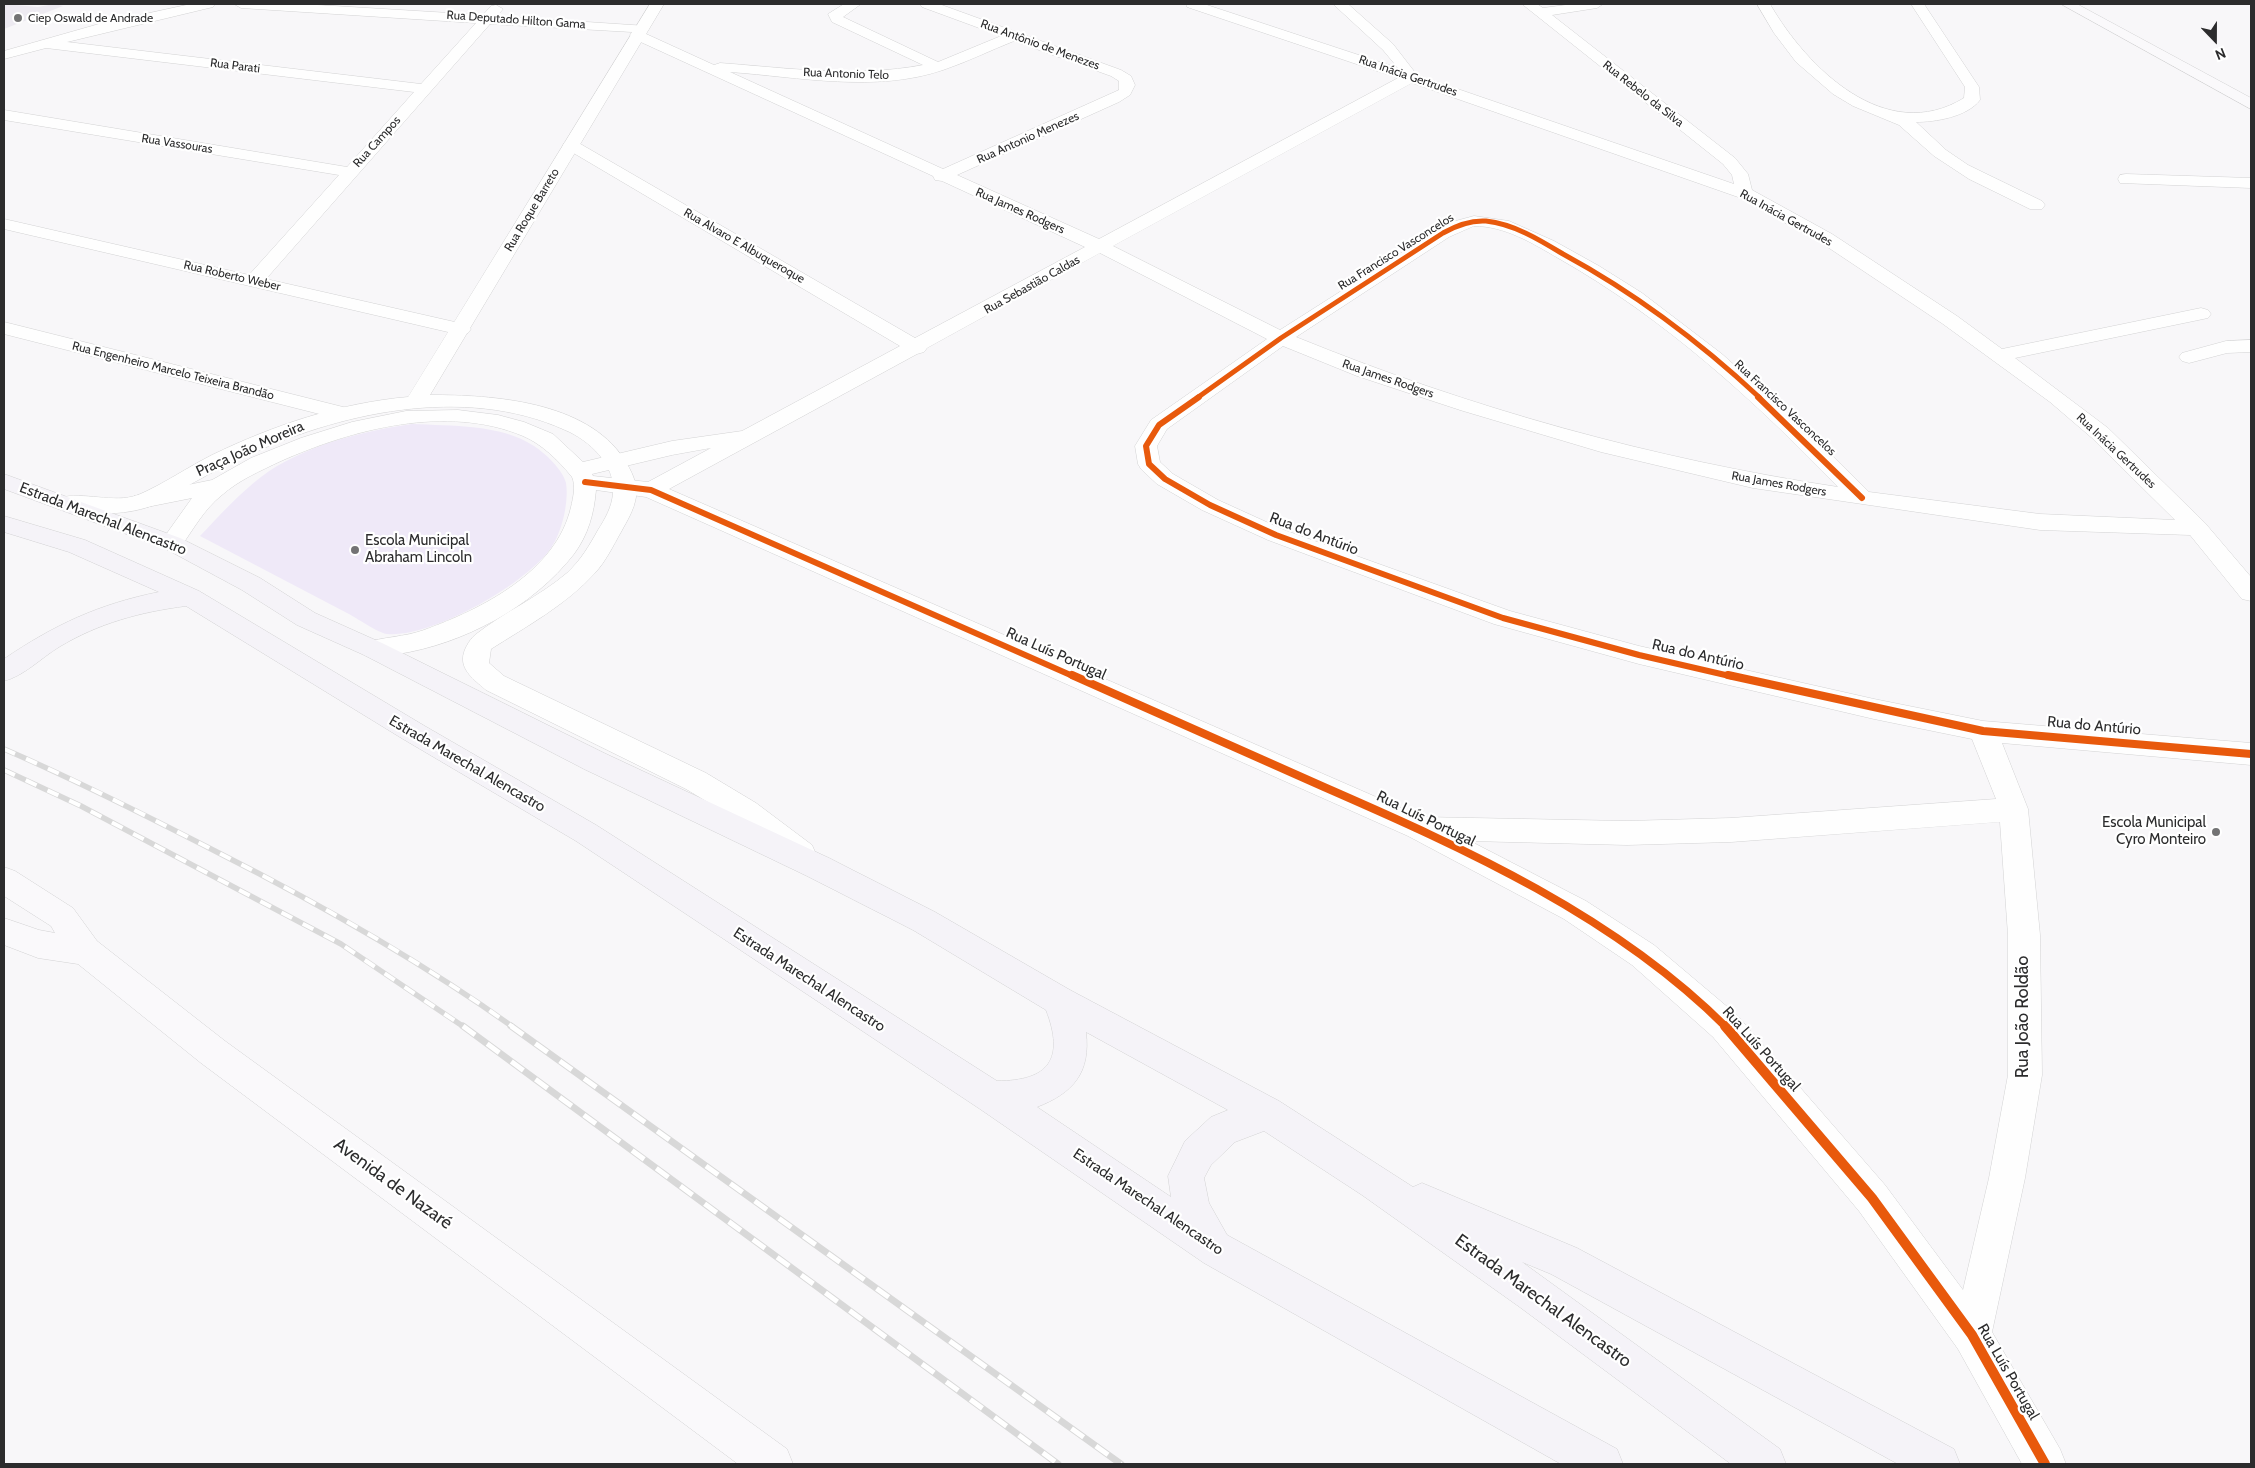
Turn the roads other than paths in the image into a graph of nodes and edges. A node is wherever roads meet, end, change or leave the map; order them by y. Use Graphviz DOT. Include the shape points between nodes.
graph roads {
  1 [pos="208,4"];
  2 [pos="241,4"];
  3 [pos="500,4"];
  4 [pos="657,4"];
  5 [pos="854,4"];
  6 [pos="927,4"];
  7 [pos="1192,4"];
  8 [pos="1340,4"];
  9 [pos="1597,4"];
  10 [pos="1764,4"];
  11 [pos="1918,4"];
  12 [pos="2068,4"];
  13 [pos="1535,8"];
  14 [pos="488,18"];
  15 [pos="639,32"];
  16 [pos="1013,36"];
  17 [pos="44,43"];
  18 [pos="4,55"];
  19 [pos="703,66"];
  20 [pos="938,67"];
  21 [pos="1411,77"];
  22 [pos="425,89"];
  23 [pos="1114,99"];
  24 [pos="2248,101"];
  25 [pos="4,115"];
  26 [pos="1900,118"];
  27 [pos="571,144"];
  28 [pos="350,172"];
  29 [pos="941,176"];
  30 [pos="2126,179"];
  31 [pos="2251,183"];
  32 [pos="1744,193"];
  33 [pos="2036,205"];
  34 [pos="4,224"];
  35 [pos="1101,247"];
  36 [pos="254,281"];
  37 [pos="2201,314"];
  38 [pos="4,328"];
  39 [pos="461,329"];
  40 [pos="1281,338"];
  41 [pos="2251,346"];
  42 [pos="917,348"];
  43 [pos="2000,354"];
  44 [pos="2189,357"];
  45 [pos="411,410"];
  46 [pos="343,414"];
  47 [pos="758,434"];
  48 [pos="582,476"];
  49 [pos="631,479"];
  50 [pos="1165,479"];
  51 [pos="4,481"];
  52 [pos="217,486"];
  53 [pos="1862,498"];
  54 [pos="142,501"];
  55 [pos="67,503"];
  56 [pos="4,524"];
  57 [pos="2197,528"];
  58 [pos="172,543"];
  59 [pos="2251,593"];
  60 [pos="190,598"];
  61 [pos="373,649"];
  62 [pos="4,672"];
  63 [pos="1983,730"];
  64 [pos="2251,754"];
  65 [pos="2014,809"];
  66 [pos="1418,828"];
  67 [pos="818,868"];
  68 [pos="4,880"];
  69 [pos="4,931"];
  70 [pos="86,951"];
  71 [pos="1058,1000"];
  72 [pos="992,1098"];
  73 [pos="1267,1113"];
  74 [pos="1375,1182"];
  75 [pos="1218,1250"];
  76 [pos="1972,1335"];
  77 [pos="772,1464"];
  78 [pos="1602,1464"];
  79 [pos="1765,1464"];
  80 [pos="1940,1464"];
  81 [pos="2045,1464"];
  1 -- 17 [label="street"];
  2 -- 14 [label="street, Rua Deputado Hilton Gama"];
  3 -- 14 [label="street, Rua Campos"];
  4 -- 15 [label="street, Rua Roque Barreto"];
  5 -- 20 [label="street" via="835,14 837,19"];
  6 -- 16 [label="street, Rua Antônio de Menezes"];
  7 -- 21 [label="street, Rua Inácia Gertrudes"];
  8 -- 21 [label="street" via="1406,67"];
  9 -- 13 [label="street"];
  10 -- 26 [label="street" via="1775,26 1809,68 1853,100"];
  11 -- 26 [label="street" via="1972,87 1972,100 1956,111 1931,118"];
  12 -- 24 [label="main road"];
  13 -- 32 [label="street, Rua Rebelo da Silva" via="1729,161 1740,174"];
  14 -- 15 [label="street, Rua Deputado Hilton Gama"];
  14 -- 22 [label="street, Rua Campos"];
  15 -- 19 [label="street, Rua James Rodgers"];
  15 -- 27 [label="street, Rua Roque Barreto"];
  16 -- 20 [label="street, Rua Antonio Telo"];
  16 -- 23 [label="street, Rua Antônio de Menezes" via="1078,58 1126,79 1125,92"];
  17 -- 18 [label="street"];
  17 -- 22 [label="street, Rua Parati"];
  19 -- 20 [label="street, Rua Antonio Telo" via="856,77 889,76"];
  19 -- 29 [label="street, Rua James Rodgers"];
  21 -- 32 [label="street, Rua Inácia Gertrudes"];
  21 -- 35 [label="street, Rua Sebastião Caldas"];
  22 -- 28 [label="street, Rua Campos"];
  23 -- 29 [label="street, Rua Antonio Menezes"];
  25 -- 28 [label="street, Rua Vassouras"];
  26 -- 33 [label="street" via="1940,153 1969,172"];
  27 -- 39 [label="street, Rua Roque Barreto"];
  27 -- 42 [label="street, Rua Alvaro E Albuqueroque"];
  28 -- 36 [label="street, Rua Campos"];
  29 -- 35 [label="street, Rua James Rodgers"];
  30 -- 31 [label="street"];
  32 -- 43 [label="street, Rua Inácia Gertrudes" via="1826,238"];
  34 -- 36 [label="street, Rua Roberto Weber"];
  35 -- 40 [label="street, Rua James Rodgers"];
  35 -- 42 [label="street, Rua Sebastião Caldas"];
  36 -- 39 [label="street, Rua Roberto Weber"];
  37 -- 43 [label="street"];
  38 -- 46 [label="street, Rua Engenheiro Marcelo Teixeira Brandão"];
  39 -- 45 [label="street, Rua Roque Barreto"];
  40 -- 50 [label="street, Rua Francisco Vasconcelos" via="1158,425 1146,446 1149,464"];
  40 -- 53 [label="street, Rua James Rodgers" via="1373,375 1609,447 1753,481"];
  40 -- 53 [label="street, Rua Francisco Vasconcelos" via="1461,223 1476,221 1505,225 1577,260 1714,356"];
  41 -- 44 [label="street"];
  42 -- 47 [label="street, Rua Sebastião Caldas"];
  43 -- 57 [label="street, Rua Inácia Gertrudes" via="2100,433"];
  45 -- 46 [label="street, Praça João Moreira"];
  45 -- 48 [label="street, Praça João Moreira" via="520,426 544,438"];
  45 -- 49 [label="street, Praça João Moreira" via="478,402 546,415 597,440"];
  45 -- 52 [label="street, Praça João Moreira" via="298,447"];
  46 -- 54 [label="street, Praça João Moreira" via="265,439"];
  47 -- 49 [label="street, Rua Sebastião Caldas"];
  47 -- 49 [label="street" via="691,444"];
  48 -- 49 [label="street, Rua Luís Portugal"];
  48 -- 61 [label="street" via="583,515 572,538 549,568 511,599 473,620 427,639"];
  49 -- 66 [label="street, Rua Luís Portugal"];
  49 -- 67 [label="street, Estrada Marechal Alencastro" via="622,510 587,566 558,592 482,643 474,655 475,661 495,683 696,781 746,810"];
  50 -- 63 [label="street, Rua do Antúrio" via="1210,505 1276,535 1502,618 1639,655 1874,709"];
  51 -- 55 [label="main road, Estrada Marechal Alencastro"];
  52 -- 54 [label="street, Praça João Moreira"];
  52 -- 58 [label="street, Praça João Moreira"];
  53 -- 57 [label="street, Rua James Rodgers" via="2040,522"];
  54 -- 55 [label="street, Praça João Moreira"];
  55 -- 58 [label="main road, Estrada Marechal Alencastro"];
  56 -- 60 [label="main road, Estrada Marechal Alencastro" via="76,546"];
  57 -- 59 [label="street, Rua Inácia Gertrudes"];
  58 -- 61 [label="main road, Estrada Marechal Alencastro" via="251,584 306,619"];
  60 -- 62 [label="main road" via="129,606 102,614 74,626"];
  60 -- 72 [label="main road, Estrada Marechal Alencastro" via="586,833"];
  61 -- 67 [label="main road, Estrada Marechal Alencastro" via="594,761"];
  63 -- 64 [label="street, Rua do Antúrio"];
  63 -- 65 [label="street, Rua João Roldão"];
  65 -- 66 [label="street, Rua Luís Portugal" via="1731,830 1627,833"];
  65 -- 76 [label="street, Rua João Roldão" via="2024,935 2025,1075 2007,1178"];
  66 -- 76 [label="street, Rua Luís Portugal" via="1575,910 1643,955 1724,1026 1872,1198"];
  67 -- 71 [label="main road, Estrada Marechal Alencastro" via="924,921"];
  68 -- 70 [label="main road" via="62,917"];
  69 -- 70 [label="main road" via="38,944"];
  70 -- 77 [label="main road, Avenida de Nazaré" via="213,1052"];
  71 -- 72 [label="main road" via="1067,1020 1071,1041 1070,1059 1064,1074 1049,1087 1025,1096"];
  71 -- 73 [label="main road, Estrada Marechal Alencastro"];
  72 -- 75 [label="main road, Estrada Marechal Alencastro"];
  73 -- 74 [label="main road, Estrada Marechal Alencastro"];
  73 -- 75 [label="main road" via="1223,1129 1198,1153 1186,1176 1191,1206 1202,1229"];
  74 -- 79 [label="main road, Estrada Marechal Alencastro" via="1535,1294"];
  74 -- 80 [label="main road" via="1564,1260"];
  75 -- 78 [label="main road, Estrada Marechal Alencastro"];
  76 -- 81 [label="street, Rua Luís Portugal"];
}
